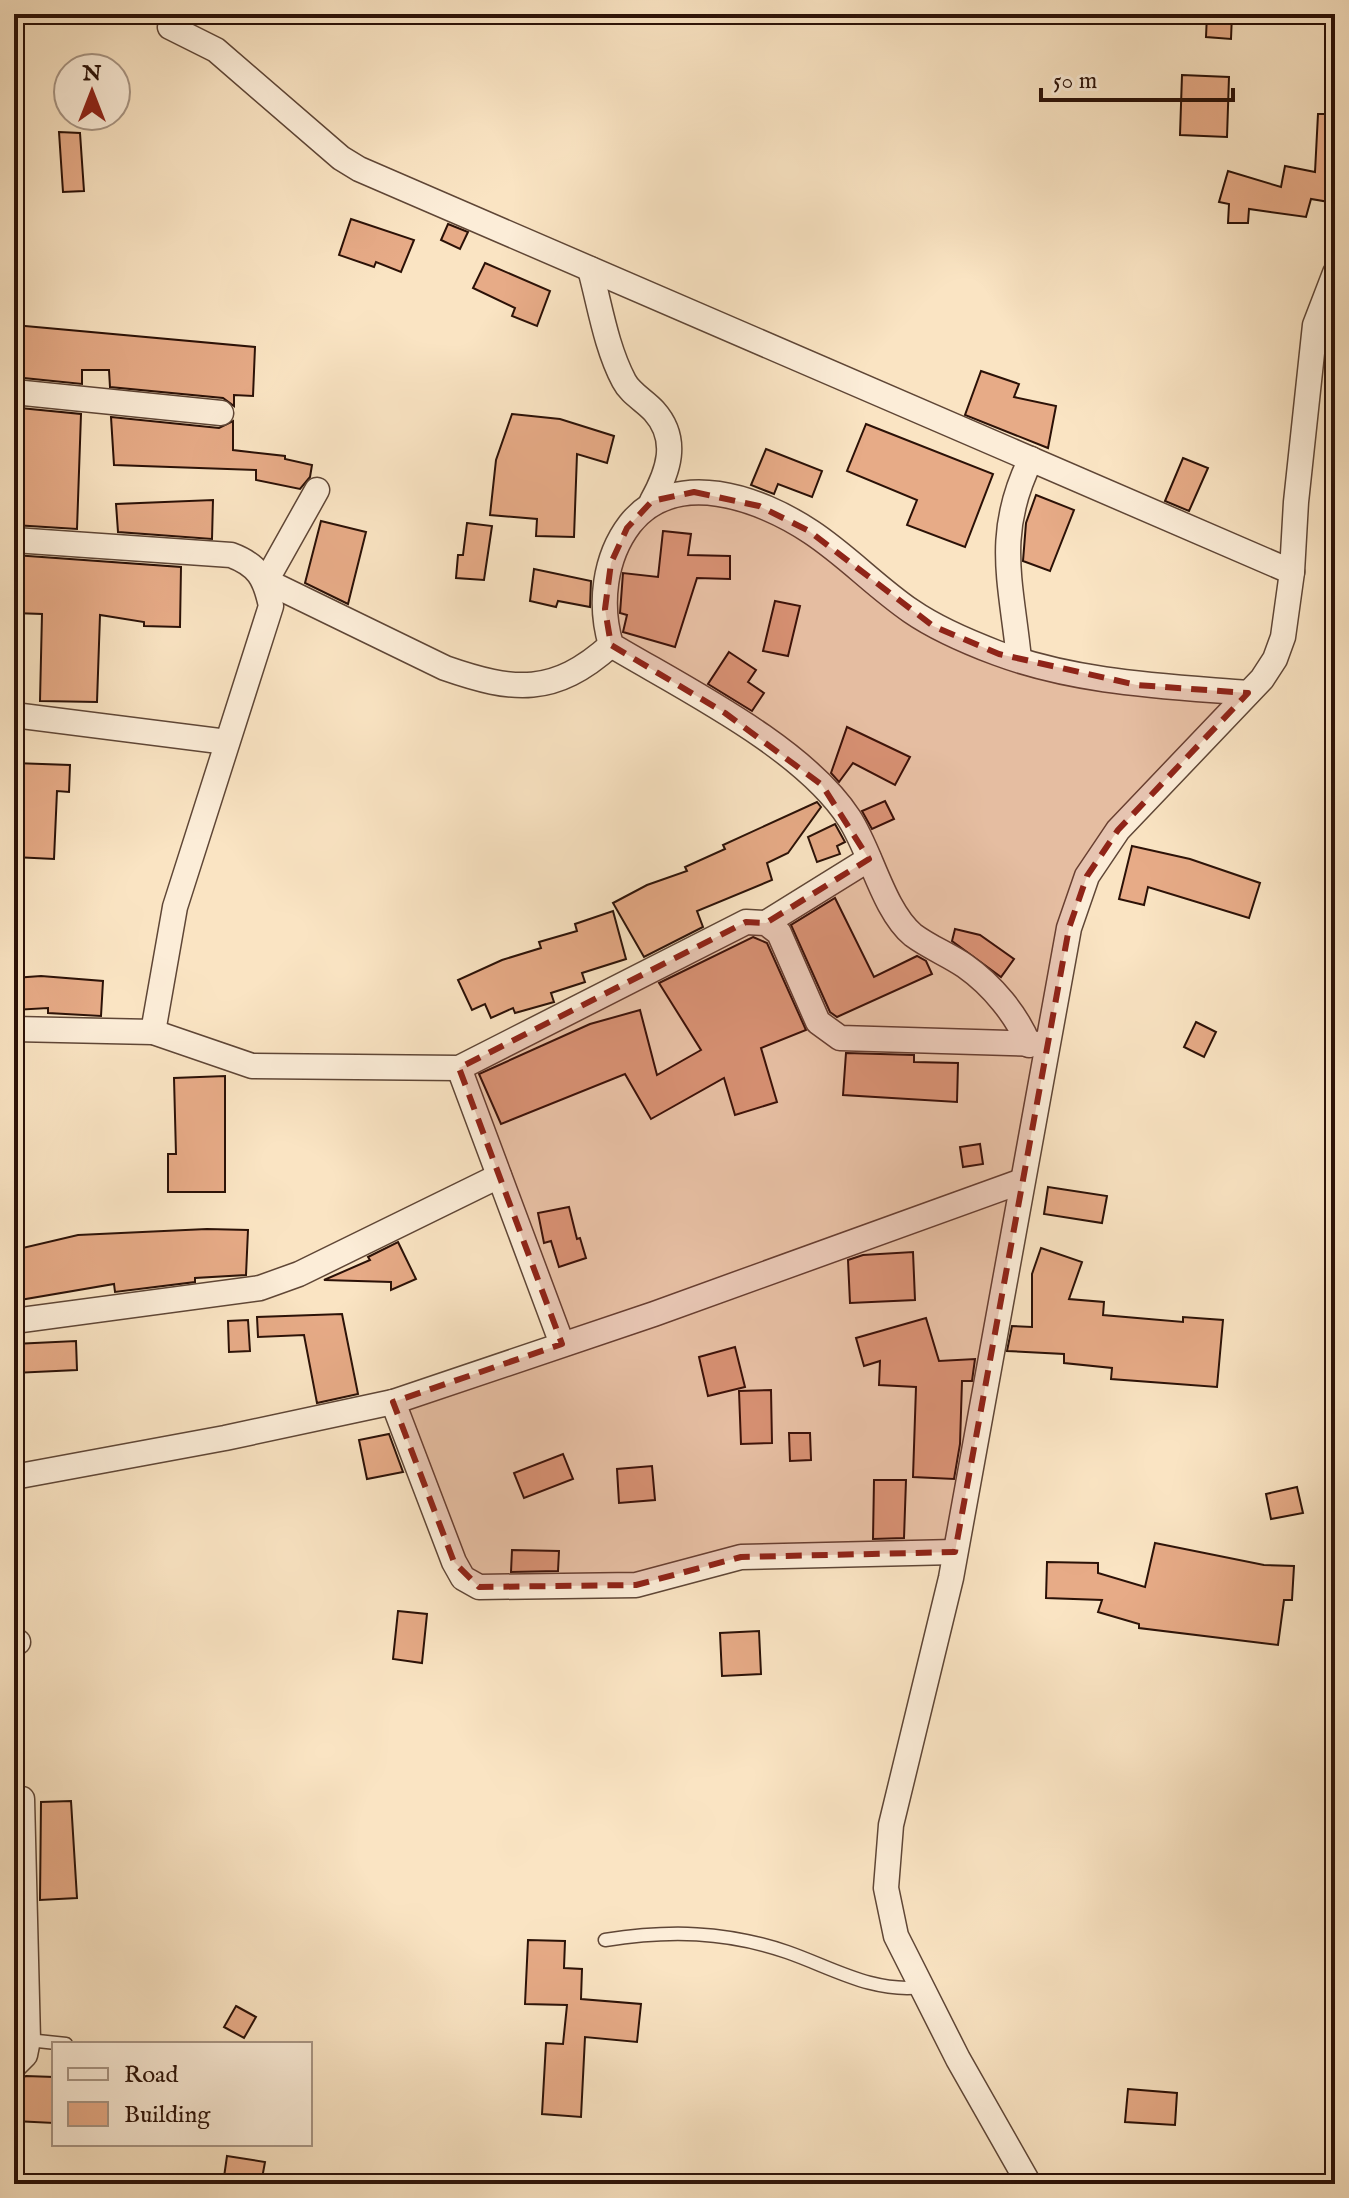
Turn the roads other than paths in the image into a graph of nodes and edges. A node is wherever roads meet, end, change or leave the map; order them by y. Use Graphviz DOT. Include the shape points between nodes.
graph roads {
  1 [pos="170,27"];
  2 [pos="590,269"];
  3 [pos="1335,273"];
  4 [pos="1325,326"];
  5 [pos="14,392"];
  6 [pos="221,413"];
  7 [pos="1031,459"];
  8 [pos="317,490"];
  9 [pos="652,501"];
  10 [pos="14,540"];
  11 [pos="1292,572"];
  12 [pos="266,581"];
  13 [pos="611,645"];
  14 [pos="1019,659"];
  15 [pos="1248,693"];
  16 [pos="14,715"];
  17 [pos="227,742"];
  18 [pos="869,859"];
  19 [pos="766,923"];
  20 [pos="14,1029"];
  21 [pos="153,1032"];
  22 [pos="1039,1044"];
  23 [pos="459,1068"];
  24 [pos="499,1176"];
  25 [pos="1022,1181"];
  26 [pos="14,1321"];
  27 [pos="562,1344"];
  28 [pos="393,1402"];
  29 [pos="14,1477"];
  30 [pos="955,1552"];
  31 [pos="22,1799"];
  32 [pos="20,1913"];
  33 [pos="605,1940"];
  34 [pos="922,1987"];
  35 [pos="28,2040"];
  36 [pos="52,2043"];
  37 [pos="14,2066"];
  38 [pos="1029,2184"];
  1 -- 2 [label="street" via="216,50 359,169"];
  2 -- 7 [label="street"];
  2 -- 9 [label="street" via="625,384 657,414 671,445 665,477"];
  3 -- 4 [label="street"];
  4 -- 11 [label="street" via="1296,502"];
  5 -- 6 [label="street"];
  7 -- 11 [label="street"];
  7 -- 14 [label="street" via="1015,492 1008,530"];
  8 -- 12 [label="street"];
  9 -- 13 [label="street" via="627,528 611,563 605,609"];
  9 -- 14 [label="street" via="694,492 759,506 809,531 933,626"];
  10 -- 12 [label="street" via="231,555 251,563"];
  11 -- 15 [label="street" via="1275,659"];
  12 -- 13 [label="street" via="476,679 511,685 561,680 584,669"];
  12 -- 17 [label="street" via="271,606"];
  13 -- 18 [label="street" via="725,713 822,785 849,818"];
  14 -- 15 [label="street" via="1137,685"];
  15 -- 22 [label="street" via="1118,830 1087,876"];
  16 -- 17 [label="street"];
  17 -- 21 [label="street" via="175,907"];
  18 -- 19 [label="street"];
  18 -- 22 [label="street" via="911,934 967,967"];
  19 -- 22 [label="street" via="779,933 818,1022 840,1038"];
  19 -- 23 [label="street" via="746,922"];
  20 -- 21 [label="street"];
  21 -- 23 [label="street" via="252,1066"];
  22 -- 25 [label="street"];
  23 -- 24 [label="street"];
  24 -- 26 [label="street" via="260,1288"];
  24 -- 27 [label="street"];
  25 -- 27 [label="street"];
  25 -- 30 [label="street"];
  27 -- 28 [label="street"];
  28 -- 29 [label="street"];
  28 -- 30 [label="street" via="454,1562 463,1578 479,1587 636,1585 741,1557"];
  30 -- 34 [label="street" via="891,1825 886,1888 896,1936"];
  31 -- 32 [label="street"];
  32 -- 35 [label="street"];
  33 -- 34 [label="lane" via="691,1931 728,1936 888,1989"];
  34 -- 38 [label="street"];
  35 -- 36 [label="lane"];
  35 -- 37 [label="street" via="25,2055"];
}
